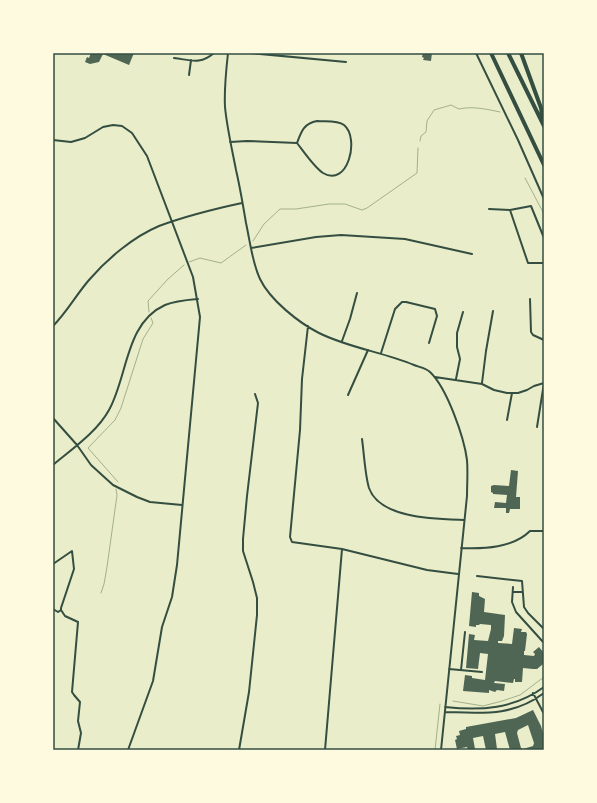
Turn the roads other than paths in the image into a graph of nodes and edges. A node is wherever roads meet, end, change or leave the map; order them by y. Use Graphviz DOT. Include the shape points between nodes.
graph roads {
  1 [pos="214,53"];
  2 [pos="228,53"];
  3 [pos="250,53"];
  4 [pos="476,53"];
  5 [pos="487,53"];
  6 [pos="491,53"];
  7 [pos="508,53"];
  8 [pos="521,53"];
  9 [pos="174,58"];
  10 [pos="191,60"];
  11 [pos="346,62"];
  12 [pos="498,70"];
  13 [pos="189,75"];
  14 [pos="544,126"];
  15 [pos="53,140"];
  16 [pos="230,142"];
  17 [pos="297,143"];
  18 [pos="544,165"];
  19 [pos="544,199"];
  20 [pos="242,203"];
  21 [pos="489,209"];
  22 [pos="510,210"];
  23 [pos="172,222"];
  24 [pos="544,238"];
  25 [pos="251,248"];
  26 [pos="472,254"];
  27 [pos="544,263"];
  28 [pos="357,293"];
  29 [pos="198,299"];
  30 [pos="530,299"];
  31 [pos="463,312"];
  32 [pos="493,312"];
  33 [pos="53,326"];
  34 [pos="308,326"];
  35 [pos="544,340"];
  36 [pos="341,342"];
  37 [pos="429,343"];
  38 [pos="368,350"];
  39 [pos="381,353"];
  40 [pos="435,377"];
  41 [pos="456,379"];
  42 [pos="482,384"];
  43 [pos="544,384"];
  44 [pos="512,393"];
  45 [pos="255,394"];
  46 [pos="348,395"];
  47 [pos="53,418"];
  48 [pos="507,420"];
  49 [pos="538,427"];
  50 [pos="362,439"];
  51 [pos="77,445"];
  52 [pos="53,465"];
  53 [pos="182,505"];
  54 [pos="464,520"];
  55 [pos="544,531"];
  56 [pos="461,548"];
  57 [pos="342,549"];
  58 [pos="53,564"];
  59 [pos="458,574"];
  60 [pos="477,576"];
  61 [pos="513,587"];
  62 [pos="513,592"];
  63 [pos="522,592"];
  64 [pos="53,608"];
  65 [pos="61,610"];
  66 [pos="544,629"];
  67 [pos="465,632"];
  68 [pos="544,643"];
  69 [pos="449,669"];
  70 [pos="461,670"];
  71 [pos="482,672"];
  72 [pos="544,687"];
  73 [pos="534,693"];
  74 [pos="544,693"];
  75 [pos="536,698"];
  76 [pos="445,707"];
  77 [pos="445,712"];
  78 [pos="544,714"];
  79 [pos="78,750"];
  80 [pos="128,750"];
  81 [pos="239,750"];
  82 [pos="325,750"];
  83 [pos="441,750"];
  1 -- 10 [label="street" via="208,59 198,62"];
  2 -- 16 [label="street" via="225,109"];
  3 -- 11 [label="street"];
  4 -- 19 [label="street"];
  5 -- 12 [label="highway"];
  6 -- 12 [label="highway"];
  7 -- 14 [label="highway"];
  8 -- 14 [label="highway" via="541,108"];
  9 -- 10 [label="street"];
  10 -- 13 [label="street"];
  12 -- 18 [label="highway"];
  15 -- 23 [label="street" via="71,142 108,126 125,128 134,136 147,156"];
  16 -- 17 [label="street" via="247,140"];
  16 -- 20 [label="street"];
  17 -- 17 [label="street" via="325,174 338,175 346,167 351,138 342,124 312,122 303,128"];
  20 -- 23 [label="street" via="208,210"];
  20 -- 25 [label="street"];
  21 -- 22 [label="street"];
  22 -- 24 [label="street" via="531,206"];
  22 -- 27 [label="street" via="528,263"];
  23 -- 29 [label="street"];
  23 -- 33 [label="street" via="147,232 116,254 88,280"];
  25 -- 26 [label="street" via="341,235 405,239"];
  25 -- 34 [label="street" via="260,280 287,311"];
  28 -- 36 [label="street"];
  29 -- 51 [label="street" via="164,305 144,321 136,335 109,411"];
  29 -- 53 [label="street" via="200,326"];
  30 -- 35 [label="street" via="531,332"];
  31 -- 41 [label="street" via="457,333 460,359"];
  32 -- 42 [label="street"];
  34 -- 36 [label="street"];
  34 -- 57 [label="street" via="290,537 292,542"];
  36 -- 38 [label="street"];
  37 -- 39 [label="street" via="437,316 435,309 402,302 395,309"];
  38 -- 39 [label="street"];
  38 -- 46 [label="street"];
  39 -- 40 [label="street" via="428,371"];
  40 -- 41 [label="street"];
  40 -- 54 [label="street" via="447,398 464,445 467,463"];
  41 -- 42 [label="street"];
  42 -- 44 [label="street" via="494,390"];
  43 -- 44 [label="street"];
  43 -- 49 [label="street"];
  44 -- 48 [label="street"];
  45 -- 81 [label="street" via="258,403 243,551 257,598 257,615 249,692"];
  47 -- 51 [label="street"];
  50 -- 54 [label="street" via="369,487 379,502 395,510 418,516"];
  51 -- 52 [label="street"];
  51 -- 53 [label="street" via="91,465 115,486 150,502"];
  53 -- 80 [label="street" via="172,597 161,634 153,681"];
  54 -- 56 [label="street"];
  55 -- 56 [label="street" via="530,531 518,540 500,546"];
  56 -- 59 [label="street"];
  57 -- 59 [label="street" via="427,570"];
  57 -- 82 [label="street"];
  58 -- 65 [label="street" via="72,551 74,569"];
  59 -- 69 [label="street"];
  60 -- 63 [label="street" via="522,581"];
  61 -- 62 [label="street"];
  62 -- 63 [label="street"];
  62 -- 68 [label="street" via="512,602 516,612"];
  63 -- 66 [label="street" via="524,607"];
  64 -- 65 [label="street" via="58,612"];
  65 -- 79 [label="street" via="65,616 78,622 72,692 80,702 78,721 81,733"];
  67 -- 70 [label="street"];
  69 -- 70 [label="street"];
  69 -- 76 [label="street"];
  70 -- 71 [label="street"];
  72 -- 73 [label="street"];
  73 -- 75 [label="street"];
  73 -- 76 [label="street" via="488,709"];
  74 -- 75 [label="street"];
  75 -- 77 [label="street" via="501,712"];
  75 -- 78 [label="street"];
  76 -- 77 [label="street"];
  77 -- 83 [label="street"];
}
